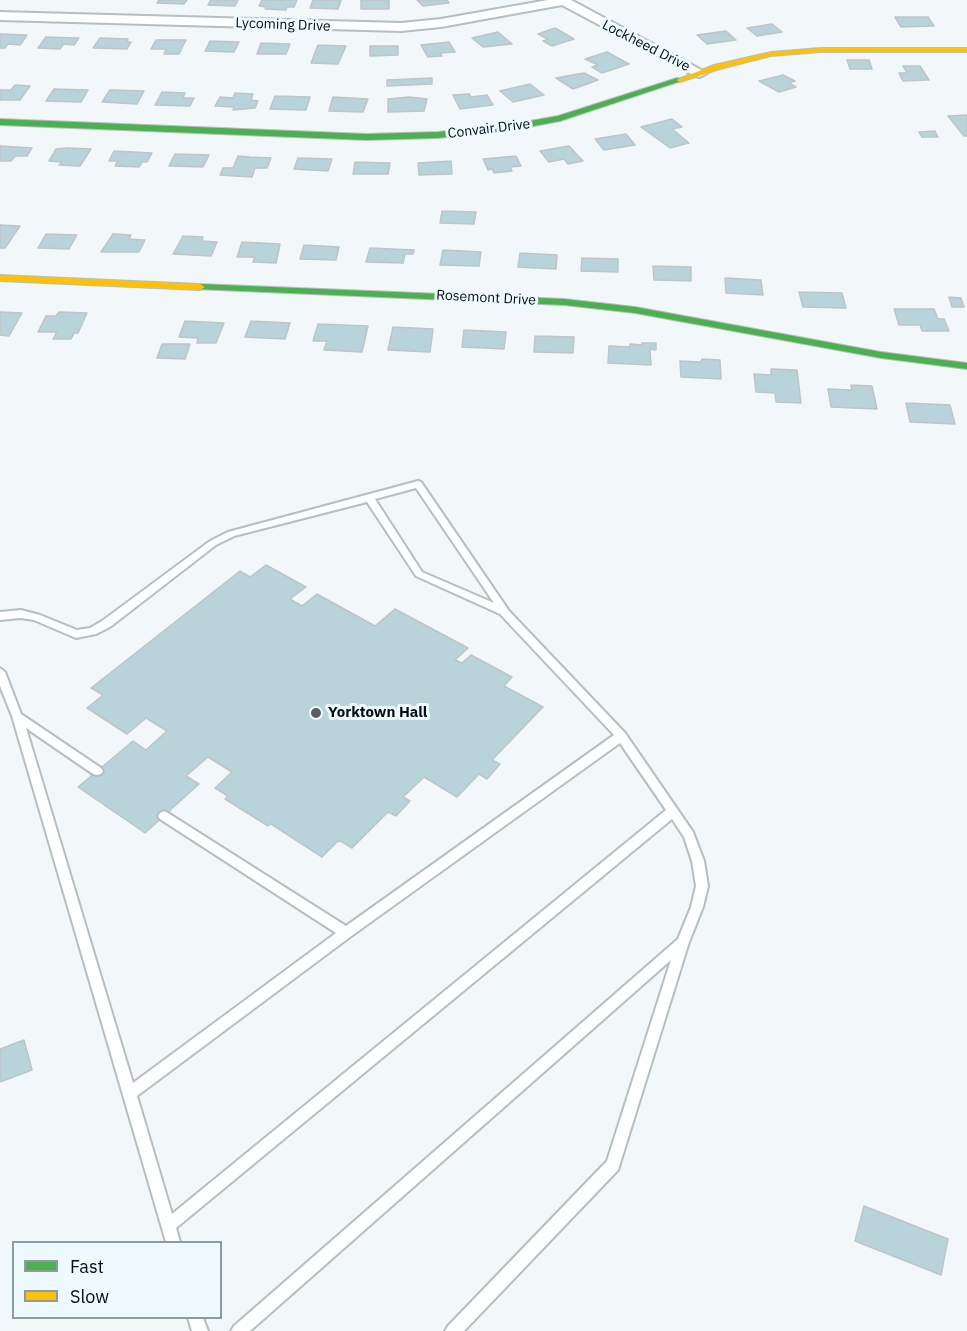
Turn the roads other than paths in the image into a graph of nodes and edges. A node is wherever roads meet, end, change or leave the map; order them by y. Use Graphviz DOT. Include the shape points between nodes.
graph roads {
  1 [pos="563,1"];
  2 [pos="0,16"];
  3 [pos="967,50"];
  4 [pos="700,73"];
  5 [pos="0,122"];
  6 [pos="0,278"];
  7 [pos="967,366"];
  8 [pos="369,498"];
  9 [pos="504,612"];
  10 [pos="0,616"];
  11 [pos="0,672"];
  12 [pos="17,717"];
  13 [pos="621,736"];
  14 [pos="97,771"];
  15 [pos="673,811"];
  16 [pos="164,816"];
  17 [pos="346,933"];
  18 [pos="683,942"];
  19 [pos="129,1094"];
  20 [pos="168,1227"];
  21 [pos="173,1241"];
  22 [pos="239,1331"];
  23 [pos="453,1331"];
  1 -- 2 [label="street, Lycoming Drive" via="401,27"];
  1 -- 4 [label="street, Lockheed Drive"];
  3 -- 4 [label="street, Convair Drive" via="788,51"];
  4 -- 5 [label="street, Convair Drive" via="561,118 505,129 438,135 358,136"];
  6 -- 7 [label="street, Rosemont Drive" via="564,302 635,310 881,355"];
  8 -- 9 [label="lane" via="419,574"];
  8 -- 9 [label="lane" via="418,484"];
  8 -- 10 [label="lane" via="222,539 92,631 76,634 36,617"];
  9 -- 13 [label="lane"];
  11 -- 12 [label="lane"];
  12 -- 14 [label="lane"];
  12 -- 19 [label="lane"];
  13 -- 15 [label="lane"];
  13 -- 17 [label="lane"];
  15 -- 18 [label="lane" via="689,834 702,885 698,907"];
  15 -- 20 [label="lane"];
  16 -- 17 [label="lane"];
  17 -- 19 [label="lane"];
  18 -- 22 [label="lane"];
  18 -- 23 [label="lane" via="613,1165"];
  19 -- 20 [label="lane"];
  20 -- 21 [label="lane"];
}
